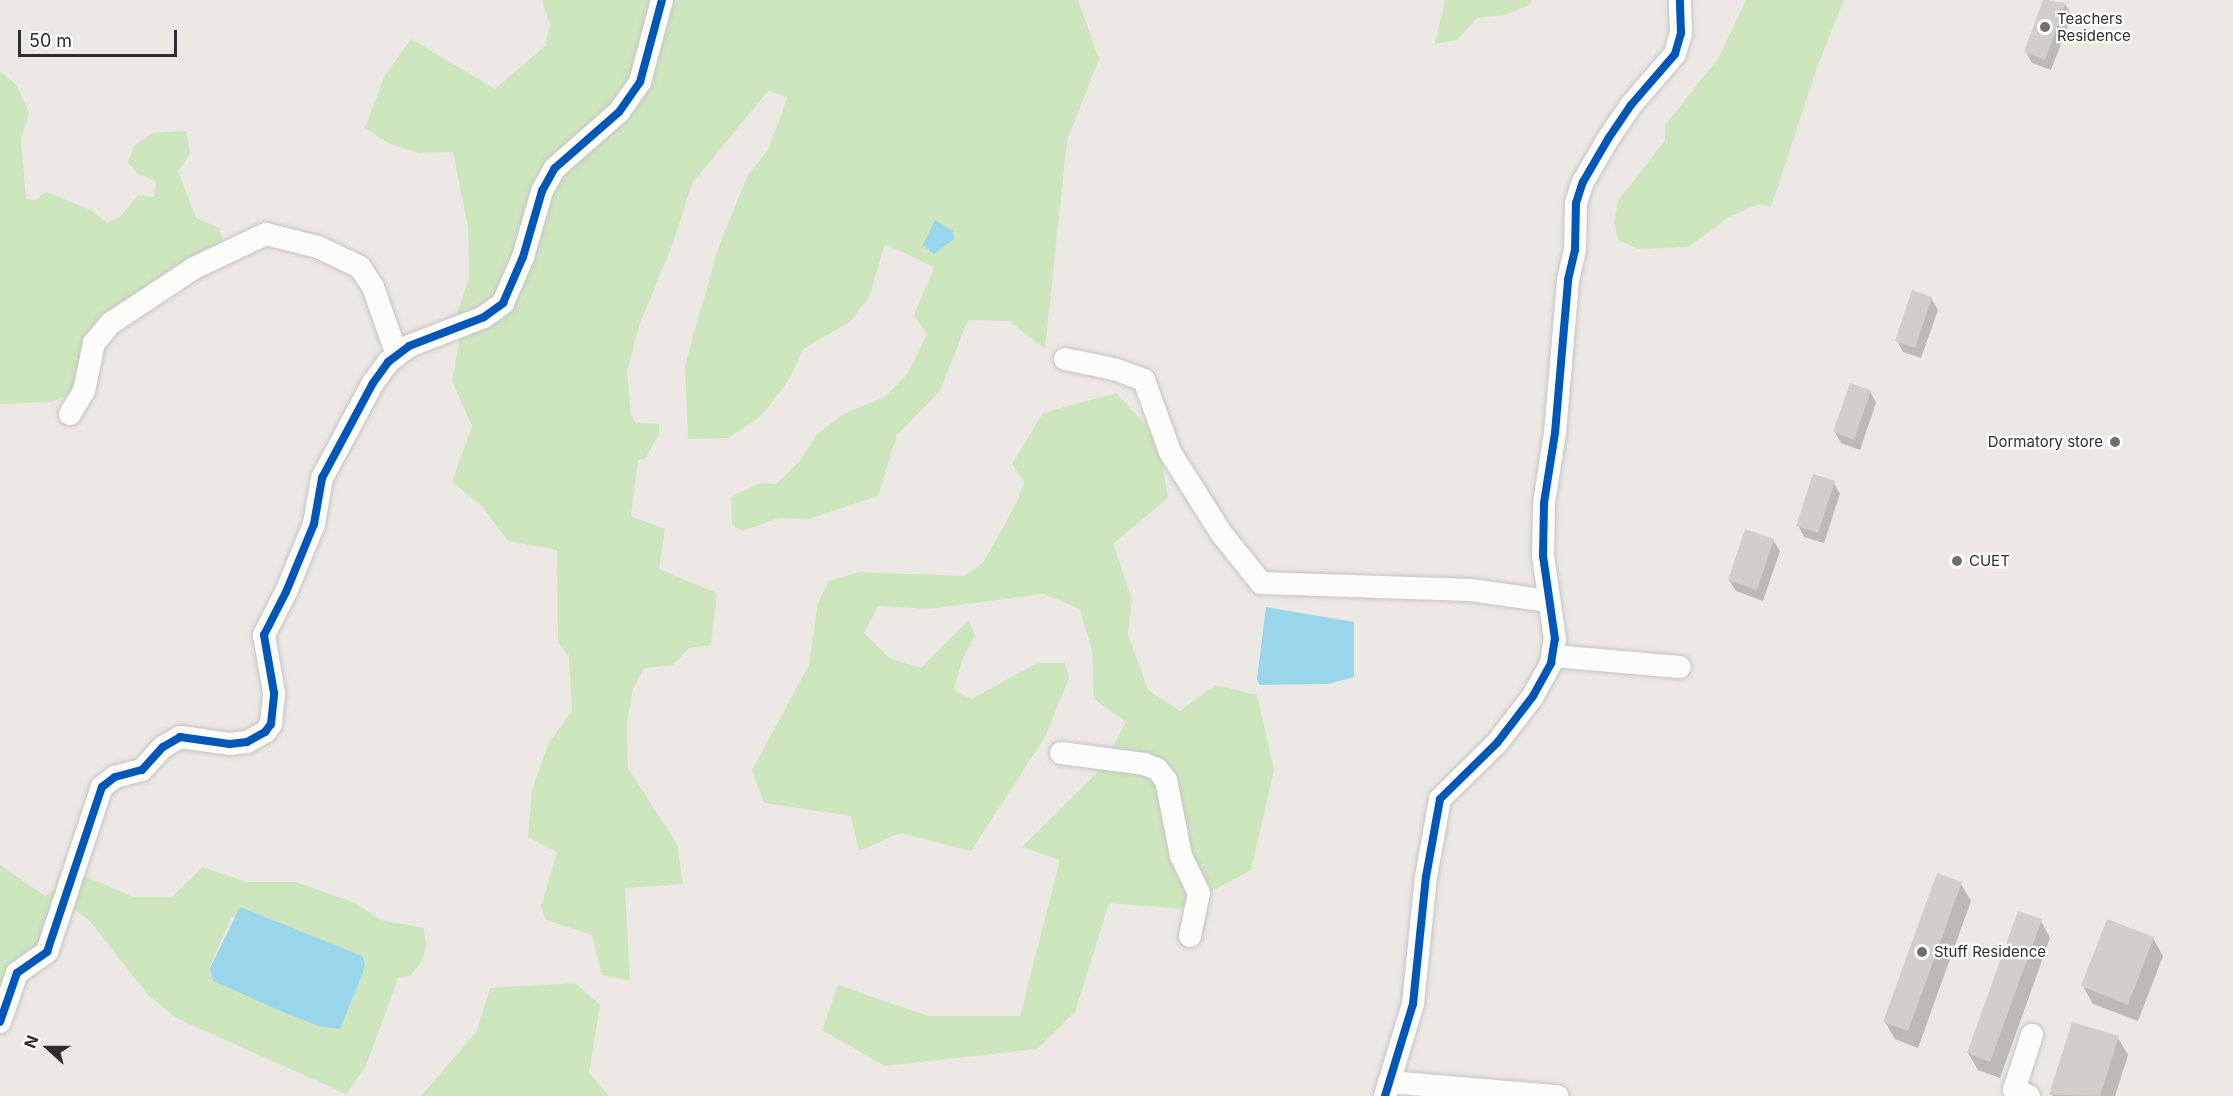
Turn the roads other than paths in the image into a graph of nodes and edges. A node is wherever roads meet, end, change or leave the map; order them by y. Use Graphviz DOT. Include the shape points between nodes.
graph roads {
  1 [pos="662,0"];
  2 [pos="1680,0"];
  3 [pos="397,355"];
  4 [pos="1065,359"];
  5 [pos="70,414"];
  6 [pos="1548,601"];
  7 [pos="1553,656"];
  8 [pos="1680,667"];
  9 [pos="1061,753"];
  10 [pos="1190,936"];
  11 [pos="0,1022"];
  12 [pos="2032,1035"];
  13 [pos="1387,1089"];
  14 [pos="1557,1096"];
  15 [pos="2029,1096"];
  1 -- 3 [label="street" via="640,82 619,112 555,168 542,191 523,257 503,303 484,317 418,342"];
  2 -- 6 [label="street" via="1681,33 1675,54 1608,139 1583,182 1576,203 1575,250 1568,280 1555,433 1544,503 1543,556"];
  3 -- 5 [label="street" via="373,287 360,267 318,247 266,234 194,268 100,333 84,391"];
  3 -- 11 [label="street" via="373,383 325,472 314,524 264,635 274,693 271,724 247,742 230,744 180,737 163,747 142,770 116,777 102,787 47,952 17,973"];
  4 -- 6 [label="street" via="1144,380 1170,452 1221,533 1261,583 1471,590"];
  6 -- 7 [label="street" via="1555,639"];
  7 -- 8 [label="street"];
  7 -- 13 [label="street" via="1533,696 1504,734 1440,799 1428,867 1413,1004"];
  9 -- 10 [label="street" via="1144,764 1157,769 1166,780 1181,856 1198,893"];
  12 -- 15 [label="street" via="2014,1090"];
  13 -- 14 [label="street"];
}
